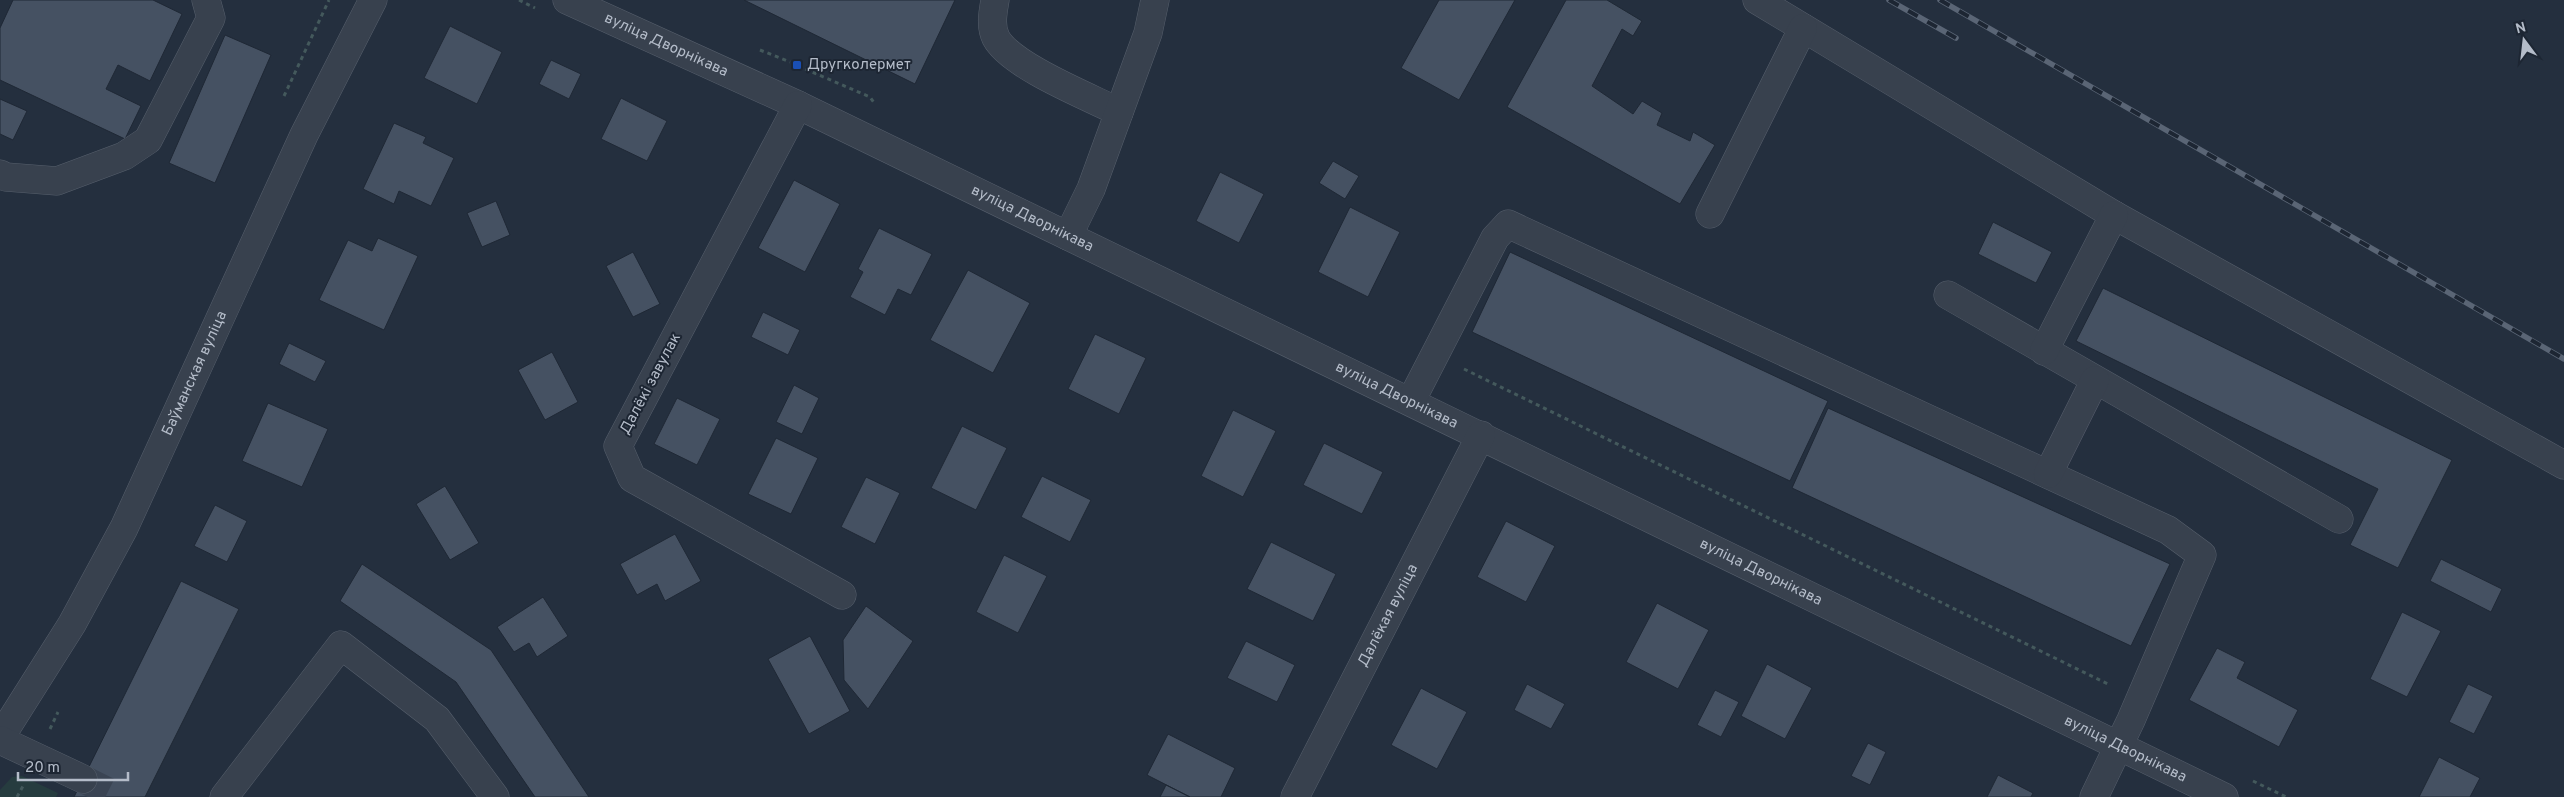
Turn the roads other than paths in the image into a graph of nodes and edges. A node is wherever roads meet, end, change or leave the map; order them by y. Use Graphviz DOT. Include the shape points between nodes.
graph roads {
  1 [pos="206,0"];
  2 [pos="373,0"];
  3 [pos="566,0"];
  4 [pos="995,0"];
  5 [pos="1155,0"];
  6 [pos="1757,0"];
  7 [pos="1802,28"];
  8 [pos="798,105"];
  9 [pos="1119,112"];
  10 [pos="0,174"];
  11 [pos="1710,214"];
  12 [pos="2114,215"];
  13 [pos="1068,236"];
  14 [pos="1948,295"];
  15 [pos="2044,351"];
  16 [pos="2095,380"];
  17 [pos="1411,401"];
  18 [pos="1482,435"];
  19 [pos="2564,465"];
  20 [pos="2048,474"];
  21 [pos="2340,519"];
  22 [pos="842,595"];
  23 [pos="0,739"];
  24 [pos="2118,746"];
  25 [pos="83,779"];
  26 [pos="224,797"];
  27 [pos="495,797"];
  28 [pos="1294,797"];
  29 [pos="2094,797"];
  30 [pos="2224,797"];
  1 -- 10 [label="street" via="211,18 148,140 124,156 57,181"];
  2 -- 23 [label="street, Баўманская вуліца" via="304,135 124,528 72,624"];
  3 -- 8 [label="street, вуліца Дворнікава"];
  4 -- 9 [label="street" via="992,16 996,38 1022,65"];
  5 -- 9 [label="street" via="1148,33"];
  6 -- 7 [label="street"];
  7 -- 11 [label="street"];
  7 -- 12 [label="street"];
  8 -- 13 [label="street, вуліца Дворнікава"];
  8 -- 22 [label="street, Далёкі завулак" via="618,446 632,478"];
  9 -- 13 [label="street" via="1091,189"];
  12 -- 15 [label="street"];
  12 -- 19 [label="street"];
  13 -- 17 [label="street, вуліца Дворнікава"];
  14 -- 15 [label="street"];
  15 -- 16 [label="street"];
  16 -- 20 [label="street"];
  16 -- 21 [label="street"];
  17 -- 18 [label="street, вуліца Дворнікава"];
  17 -- 20 [label="street" via="1495,238 1508,224"];
  18 -- 24 [label="street, вуліца Дворнікава"];
  18 -- 28 [label="street, Далёкая вуліца"];
  20 -- 24 [label="street" via="2168,530 2202,555"];
  23 -- 25 [label="street"];
  24 -- 29 [label="street"];
  24 -- 30 [label="street, вуліца Дворнікава"];
  26 -- 27 [label="street" via="341,645 437,719"];
}
